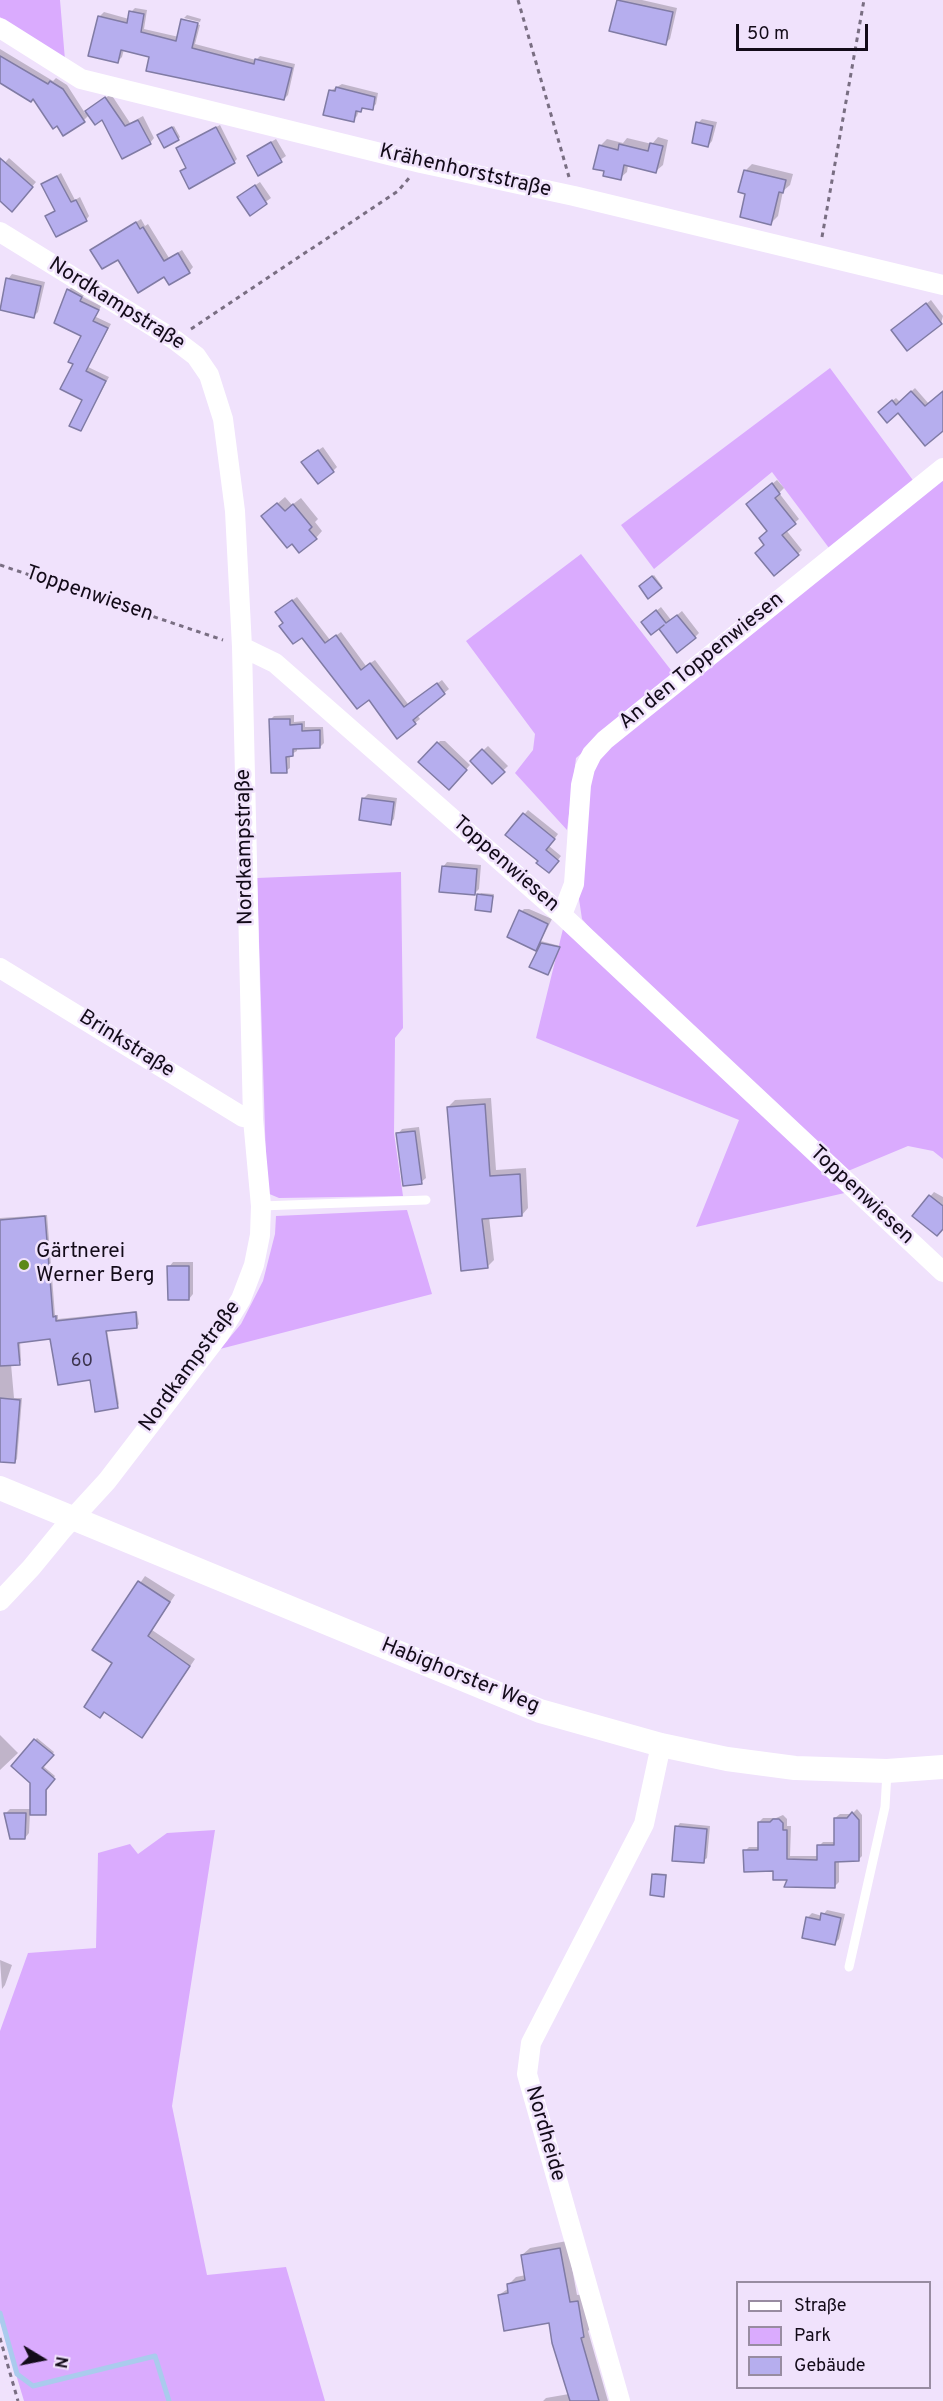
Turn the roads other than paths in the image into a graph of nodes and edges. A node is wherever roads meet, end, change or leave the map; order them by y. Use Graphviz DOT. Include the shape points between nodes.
graph roads {
  1 [pos="0,28"];
  2 [pos="0,232"];
  3 [pos="943,285"];
  4 [pos="943,468"];
  5 [pos="242,647"];
  6 [pos="562,915"];
  7 [pos="0,968"];
  8 [pos="253,1119"];
  9 [pos="426,1200"];
  10 [pos="261,1206"];
  11 [pos="943,1272"];
  12 [pos="0,1488"];
  13 [pos="74,1518"];
  14 [pos="0,1601"];
  15 [pos="661,1745"];
  16 [pos="943,1767"];
  17 [pos="887,1771"];
  18 [pos="849,1967"];
  19 [pos="620,2401"];
  1 -- 3 [label="street, Krähenhorststraße" via="81,79"];
  2 -- 5 [label="street, Nordkampstraße" via="175,340 196,356 209,375 224,419 235,511"];
  4 -- 6 [label="street, An den Toppenwiesen" via="592,754 581,785 574,884"];
  5 -- 6 [label="street, Toppenwiesen" via="275,663"];
  5 -- 8 [label="street, Nordkampstraße"];
  6 -- 11 [label="street, Toppenwiesen"];
  7 -- 8 [label="street, Brinkstraße" via="243,1117"];
  8 -- 10 [label="street, Nordkampstraße"];
  9 -- 10 [label="lane"];
  10 -- 13 [label="street, Nordkampstraße" via="254,1265 241,1299 184,1381"];
  12 -- 13 [label="street, Habighorster Weg"];
  13 -- 14 [label="street, Nordkampstraße"];
  13 -- 15 [label="street, Habighorster Weg" via="540,1711"];
  15 -- 17 [label="street, Habighorster Weg" via="795,1768"];
  15 -- 19 [label="street, Nordheide" via="644,1824 531,2043 527,2074"];
  16 -- 17 [label="street, Habighorster Weg"];
  17 -- 18 [label="lane" via="885,1807"];
}
